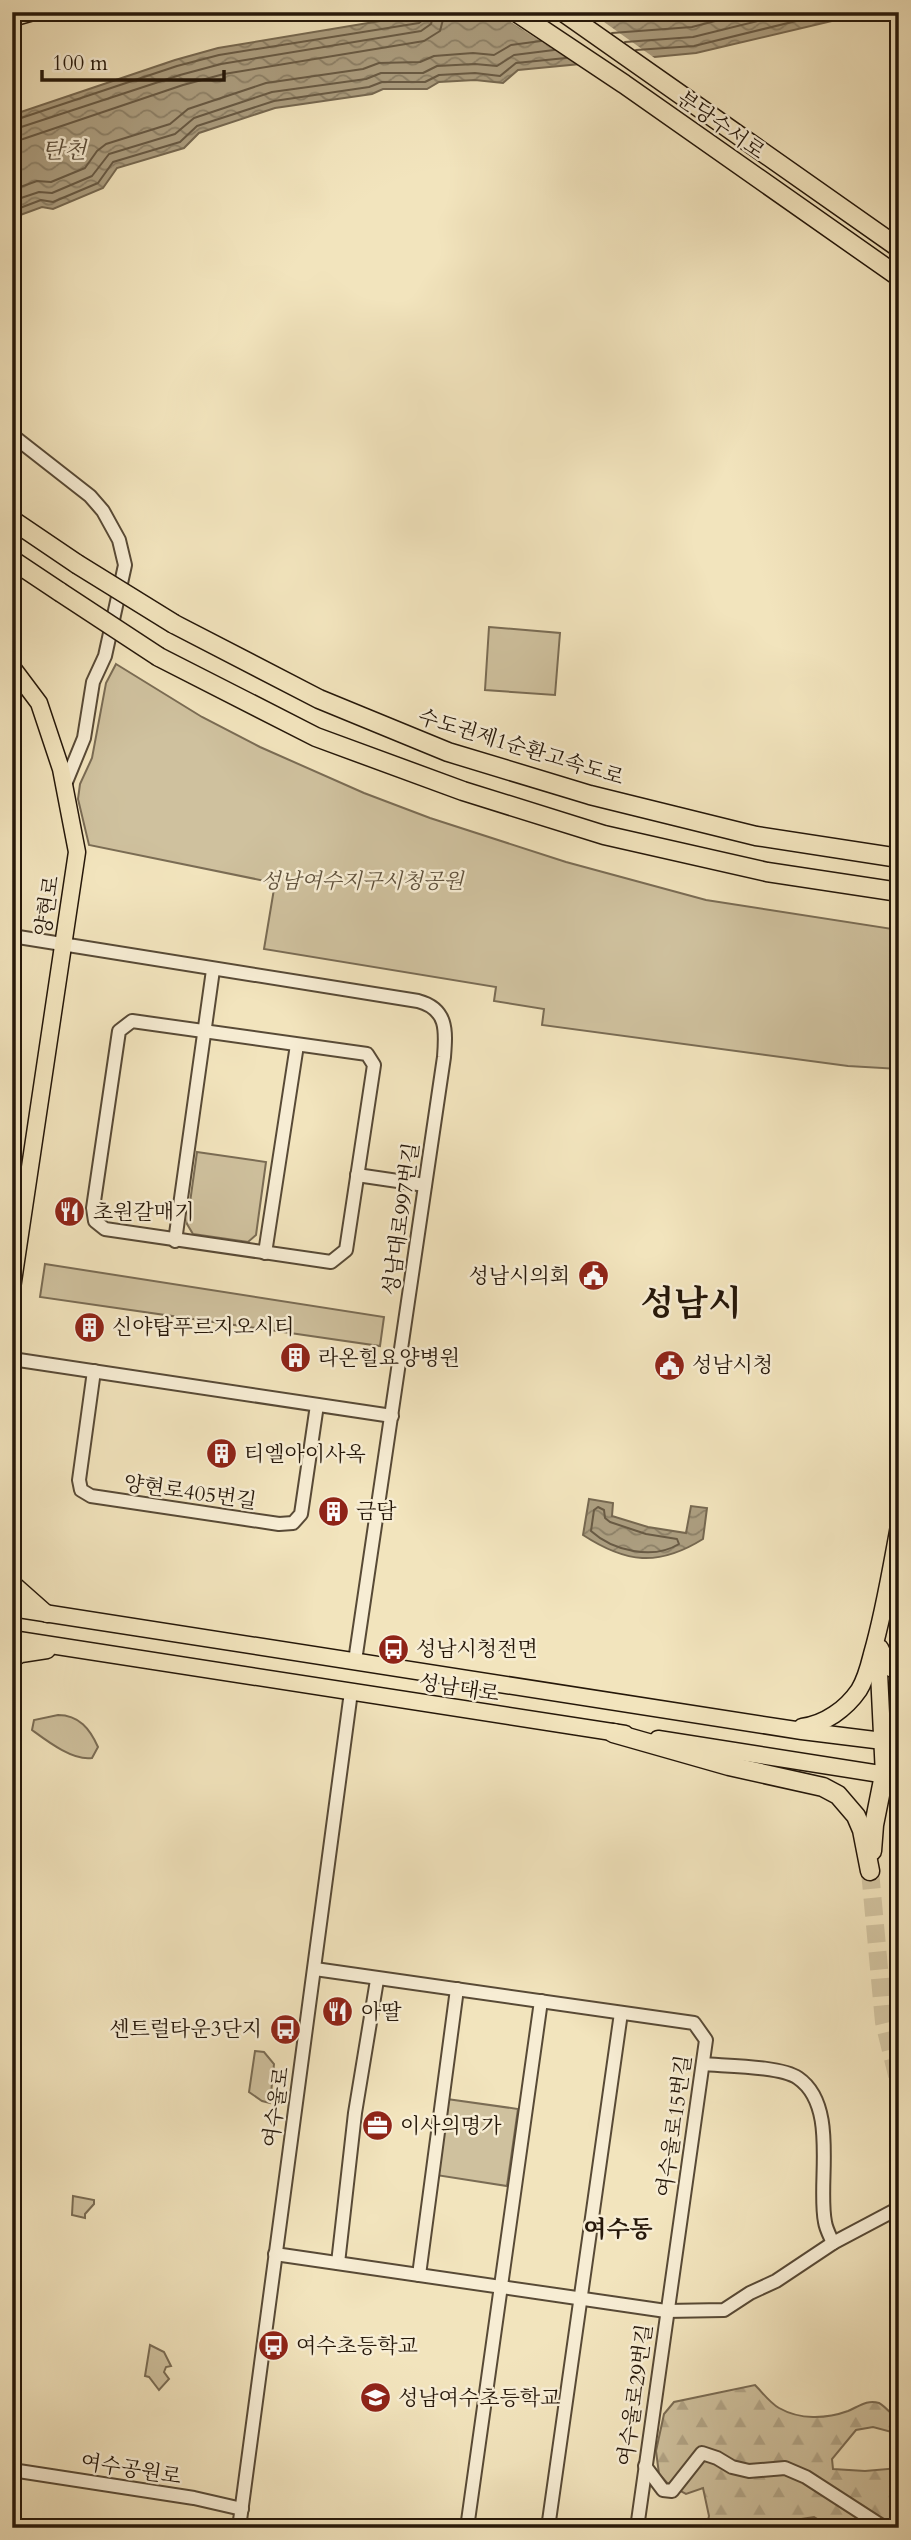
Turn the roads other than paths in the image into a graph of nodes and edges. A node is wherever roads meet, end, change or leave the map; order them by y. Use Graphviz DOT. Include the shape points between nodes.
graph roads {
  1 [pos="33,12"];
  2 [pos="516,12"];
  3 [pos="563,12"];
  4 [pos="12,18"];
  5 [pos="899,247"];
  6 [pos="899,277"];
  7 [pos="12,435"];
  8 [pos="12,520"];
  9 [pos="12,560"];
  10 [pos="12,667"];
  11 [pos="64,788"];
  12 [pos="899,858"];
  13 [pos="899,892"];
  14 [pos="12,936"];
  15 [pos="62,945"];
  16 [pos="213,970"];
  17 [pos="204,1031"];
  18 [pos="297,1045"];
  19 [pos="357,1175"];
  20 [pos="425,1185"];
  21 [pos="175,1241"];
  22 [pos="265,1253"];
  23 [pos="12,1288"];
  24 [pos="12,1359"];
  25 [pos="94,1371"];
  26 [pos="317,1405"];
  27 [pos="392,1416"];
  28 [pos="899,1527"];
  29 [pos="12,1583"];
  30 [pos="12,1608"];
  31 [pos="47,1614"];
  32 [pos="878,1635"];
  33 [pos="12,1639"];
  34 [pos="62,1647"];
  35 [pos="12,1658"];
  36 [pos="355,1661"];
  37 [pos="899,1672"];
  38 [pos="351,1692"];
  39 [pos="783,1728"];
  40 [pos="612,1733"];
  41 [pos="891,1743"];
  42 [pos="891,1776"];
  43 [pos="314,1969"];
  44 [pos="377,1980"];
  45 [pos="457,1989"];
  46 [pos="541,2001"];
  47 [pos="621,2013"];
  48 [pos="703,2063"];
  49 [pos="899,2208"];
  50 [pos="833,2243"];
  51 [pos="275,2254"];
  52 [pos="338,2263"];
  53 [pos="419,2275"];
  54 [pos="499,2286"];
  55 [pos="581,2298"];
  56 [pos="666,2311"];
  57 [pos="645,2466"];
  58 [pos="12,2470"];
  59 [pos="242,2509"];
  60 [pos="239,2528"];
  61 [pos="467,2528"];
  62 [pos="548,2528"];
  63 [pos="637,2528"];
  64 [pos="885,2528"];
  1 -- 4 [label="main road"];
  2 -- 6 [label="highway, 분당수서로"];
  3 -- 5 [label="highway, 분당수서로"];
  7 -- 11 [label="street" via="90,496 119,540 125,565 105,656 93,682 84,738"];
  8 -- 12 [label="highway, 수도권제1순환고속도로, bridge" via="174,624 319,699 448,752 755,836"];
  9 -- 13 [label="highway, bridge" via="159,657 316,737 463,792 617,838 767,872"];
  10 -- 11 [label="main road, 양현로" via="39,703"];
  11 -- 15 [label="main road, 양현로" via="77,852"];
  14 -- 15 [label="street, 성남대로997번길"];
  15 -- 16 [label="street, 성남대로997번길"];
  15 -- 23 [label="main road, 양현로"];
  16 -- 17 [label="street"];
  16 -- 20 [label="street, 성남대로997번길" via="418,1001 438,1011 445,1041"];
  17 -- 18 [label="street"];
  17 -- 21 [label="street"];
  17 -- 21 [label="street" via="132,1021 119,1031 93,1208 95,1222 105,1229"];
  18 -- 19 [label="street" via="367,1054 374,1065"];
  18 -- 22 [label="street"];
  19 -- 20 [label="street"];
  19 -- 22 [label="street" via="346,1250 331,1262"];
  20 -- 27 [label="street, 성남대로997번길"];
  21 -- 22 [label="street"];
  24 -- 25 [label="street"];
  25 -- 26 [label="street"];
  25 -- 26 [label="street, 양현로405번길" via="81,1490 91,1496 183,1511 293,1522 301,1514"];
  26 -- 27 [label="street"];
  27 -- 36 [label="street, 성남대로997번길"];
  28 -- 32 [label="main road"];
  29 -- 31 [label="main road"];
  30 -- 31 [label="main road, 성남대로"];
  31 -- 36 [label="main road, 성남대로"];
  32 -- 37 [label="main road" via="882,1656"];
  32 -- 39 [label="main road" via="865,1678 848,1703 820,1723"];
  32 -- 41 [label="main road" via="878,1676"];
  33 -- 34 [label="main road, 성남대로"];
  34 -- 35 [label="main road"];
  34 -- 38 [label="main road, 성남대로"];
  36 -- 39 [label="main road, 성남대로"];
  38 -- 40 [label="main road, 성남대로"];
  38 -- 43 [label="street, 여수울로"];
  39 -- 41 [label="main road, 성남대로"];
  40 -- 42 [label="main road, 성남대로"];
  40 -- 42 [label="highway" via="823,1787 838,1795 862,1830 870,1871 874,1825"];
  41 -- 42 [label="main road"];
  43 -- 44 [label="street, 여수울로15번길"];
  43 -- 51 [label="street, 여수울로"];
  44 -- 45 [label="street, 여수울로15번길"];
  44 -- 52 [label="street" via="355,2113"];
  45 -- 46 [label="street, 여수울로15번길"];
  45 -- 53 [label="street"];
  46 -- 47 [label="street, 여수울로15번길"];
  46 -- 54 [label="street"];
  47 -- 48 [label="street, 여수울로15번길" via="694,2023 706,2039"];
  47 -- 55 [label="street"];
  48 -- 50 [label="street" via="778,2071 798,2078 810,2090 824,2131 825,2222"];
  48 -- 56 [label="street, 여수울로15번길"];
  49 -- 50 [label="street"];
  50 -- 56 [label="street" via="724,2310"];
  51 -- 52 [label="street, 여수울로29번길"];
  51 -- 59 [label="street, 여수울로"];
  52 -- 53 [label="street, 여수울로29번길"];
  53 -- 54 [label="street, 여수울로29번길"];
  54 -- 55 [label="street, 여수울로29번길"];
  54 -- 61 [label="street"];
  55 -- 56 [label="street, 여수울로29번길"];
  55 -- 62 [label="street"];
  56 -- 57 [label="street, 여수울로29번길"];
  57 -- 63 [label="street, 여수울로29번길"];
  57 -- 64 [label="street" via="663,2490 672,2491 702,2453 749,2471 785,2468"];
  58 -- 59 [label="street, 여수공원로"];
  59 -- 60 [label="street, 여수울로"];
}
